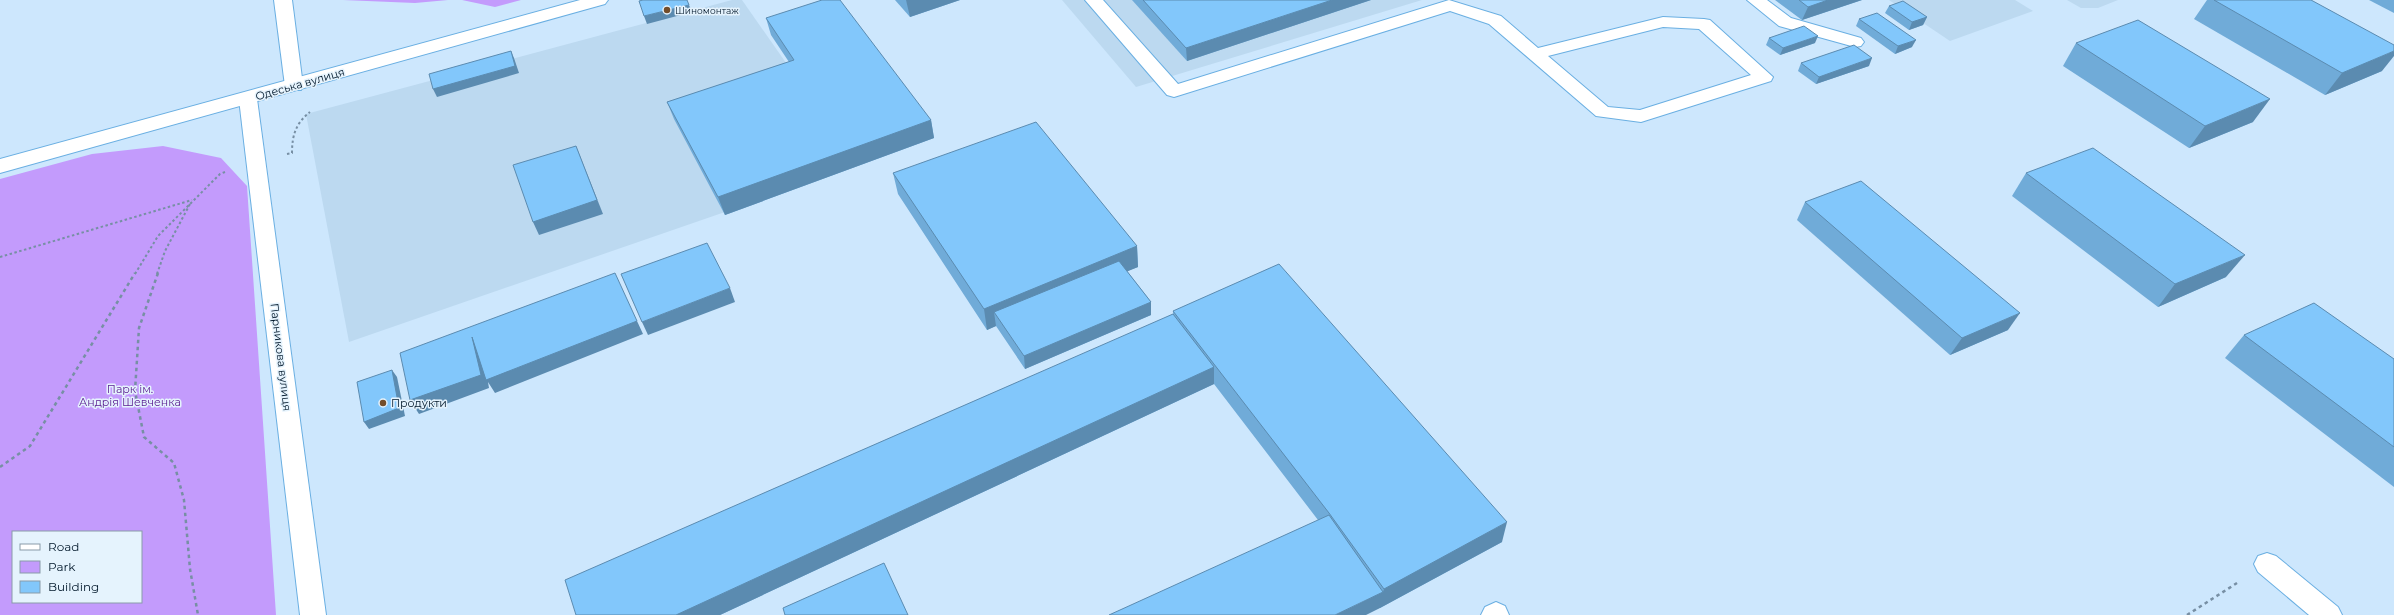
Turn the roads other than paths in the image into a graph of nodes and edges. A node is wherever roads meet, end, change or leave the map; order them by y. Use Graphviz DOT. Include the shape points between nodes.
graph roads {
  1 [pos="283,0"];
  2 [pos="599,0"];
  3 [pos="1094,0"];
  4 [pos="1756,0"];
  5 [pos="1855,42"];
  6 [pos="1535,54"];
  7 [pos="294,86"];
  8 [pos="248,99"];
  9 [pos="0,166"];
  10 [pos="2267,564"];
  11 [pos="313,615"];
  12 [pos="2329,615"];
  1 -- 7 [label="street"];
  2 -- 7 [label="street, Одеська вулиця"];
  3 -- 6 [label="street" via="1174,91 1450,5 1496,20"];
  4 -- 5 [label="street" via="1785,22"];
  6 -- 6 [label="street" via="1604,112 1641,116 1764,77 1704,24 1663,22"];
  7 -- 8 [label="street, Одеська вулиця"];
  8 -- 9 [label="street, Одеська вулиця"];
  8 -- 11 [label="street, Парникова вулиця"];
  10 -- 12 [label="street"];
}
